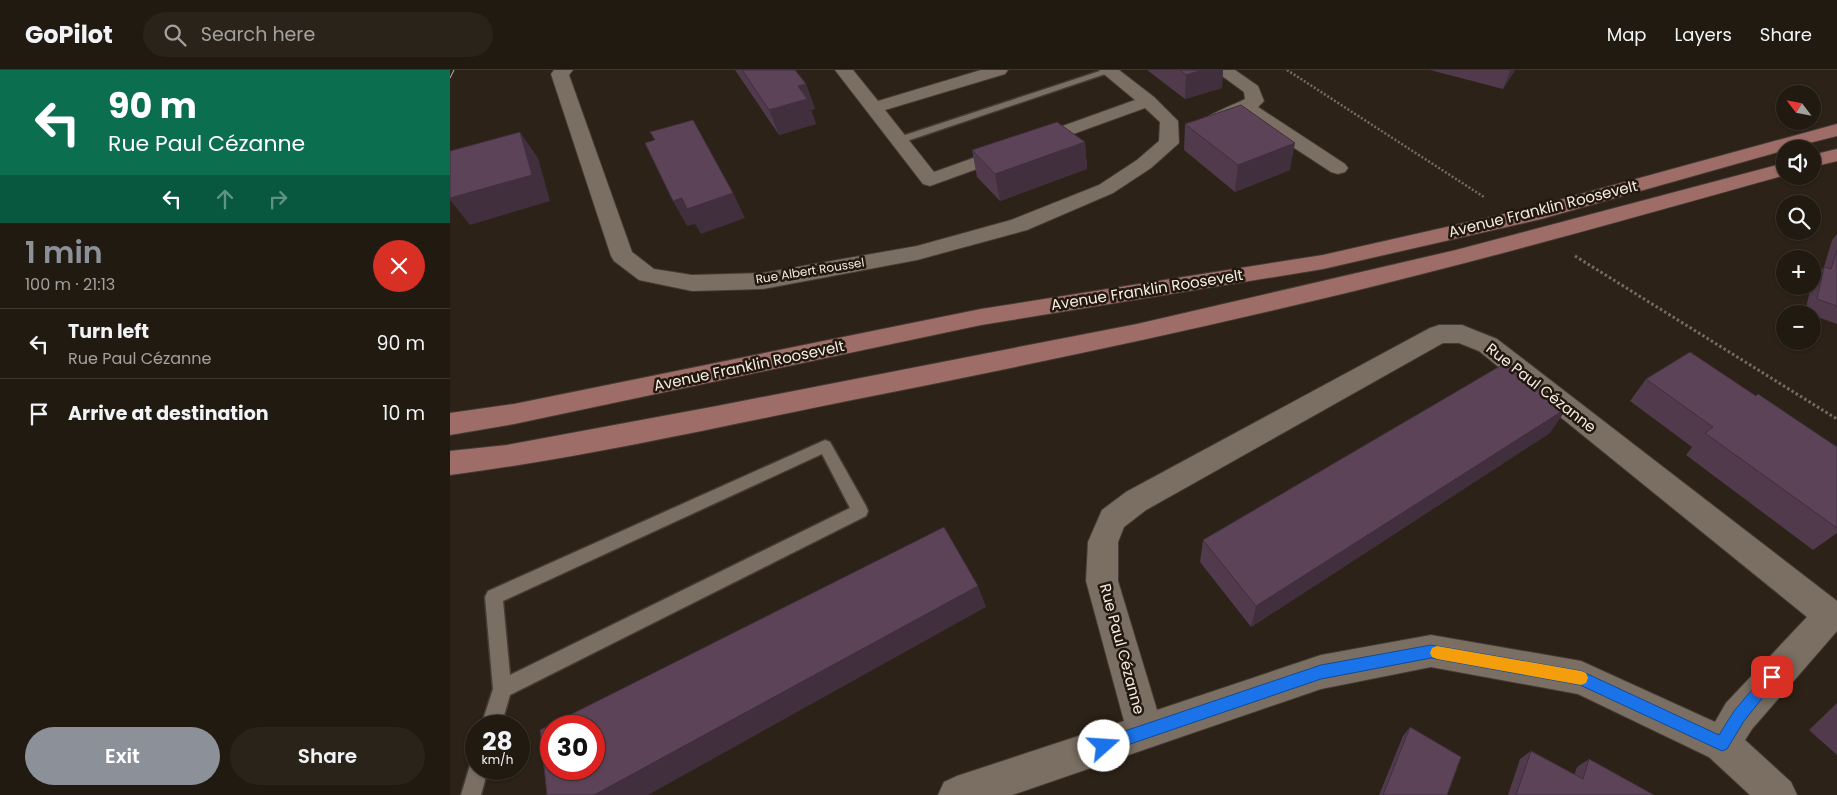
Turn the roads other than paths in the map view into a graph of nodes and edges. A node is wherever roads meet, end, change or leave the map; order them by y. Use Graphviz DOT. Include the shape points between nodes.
graph roads {
  1 [pos="564,70"];
  2 [pos="844,70"];
  3 [pos="999,70"];
  4 [pos="1108,70"];
  5 [pos="1224,70"];
  6 [pos="1148,101"];
  7 [pos="1245,107"];
  8 [pos="874,108"];
  9 [pos="1184,129"];
  10 [pos="1837,130"];
  11 [pos="900,140"];
  12 [pos="1837,154"];
  13 [pos="1821,158"];
  14 [pos="1338,168"];
  15 [pos="1776,171"];
  16 [pos="450,424"];
  17 [pos="450,463"];
  18 [pos="502,689"];
  19 [pos="494,715"];
  20 [pos="1145,732"];
  21 [pos="1722,744"];
  22 [pos="475,780"];
  23 [pos="971,793"];
  24 [pos="471,795"];
  25 [pos="1778,795"];
  1 -- 9 [label="street, Rue Albert Roussel" via="560,74 622,256 647,275 692,283 763,281 907,255 1019,224 1106,189 1144,164"];
  2 -- 8 [label="street"];
  3 -- 8 [label="street"];
  4 -- 6 [label="street"];
  4 -- 11 [label="lane"];
  5 -- 7 [label="street" via="1252,90 1255,101"];
  6 -- 9 [label="street" via="1169,121"];
  6 -- 11 [label="street" via="930,180"];
  7 -- 9 [label="street"];
  7 -- 14 [label="street"];
  8 -- 11 [label="street"];
  10 -- 16 [label="street, Avenue Franklin Roosevelt" via="1533,214 1323,262 982,317 514,414"];
  12 -- 13 [label="street"];
  15 -- 17 [label="street, Avenue Franklin Roosevelt" via="1345,286 997,363 507,456"];
  18 -- 18 [label="lane" via="860,511 825,446 494,597"];
  18 -- 19 [label="lane"];
  20 -- 21 [label="street, Rue Paul Cézanne" via="1321,672 1431,652 1581,678"];
  20 -- 21 [label="street, Rue Paul Cézanne" via="1102,580 1103,542 1113,518 1136,501 1439,334 1462,334 1488,345 1830,615 1739,716"];
  20 -- 23 [label="street, Rue Paul Cézanne"];
  21 -- 25 [label="street, Rue Paul Cézanne"];
  22 -- 24 [label="lane"];
}
